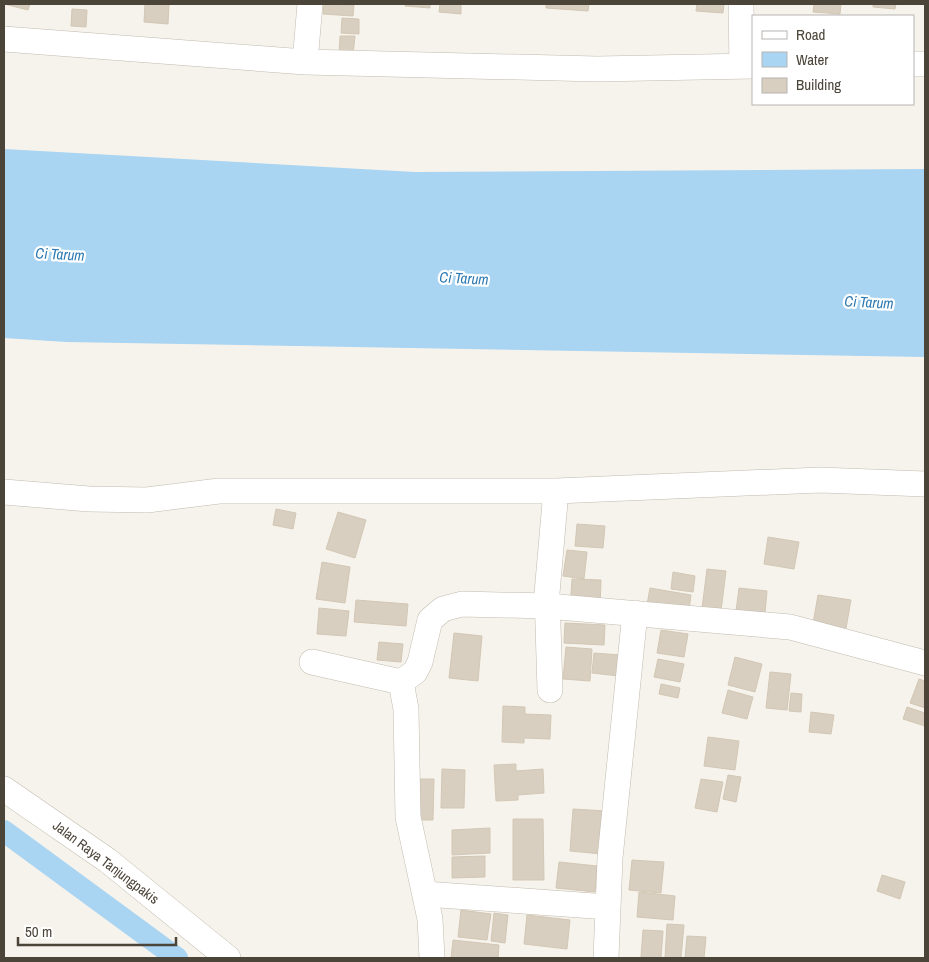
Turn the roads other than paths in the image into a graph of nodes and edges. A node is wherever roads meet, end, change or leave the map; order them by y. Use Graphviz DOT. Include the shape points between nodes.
graph roads {
  1 [pos="310,4"];
  2 [pos="740,4"];
  3 [pos="4,39"];
  4 [pos="305,62"];
  5 [pos="747,66"];
  6 [pos="925,484"];
  7 [pos="556,491"];
  8 [pos="4,492"];
  9 [pos="547,606"];
  10 [pos="635,613"];
  11 [pos="312,662"];
  12 [pos="925,663"];
  13 [pos="401,682"];
  14 [pos="550,690"];
  15 [pos="4,789"];
  16 [pos="425,894"];
  17 [pos="608,907"];
  18 [pos="228,958"];
  19 [pos="432,958"];
  20 [pos="606,958"];
  1 -- 4 [label="street"];
  2 -- 5 [label="street"];
  3 -- 4 [label="street"];
  4 -- 5 [label="street" via="597,69"];
  6 -- 7 [label="street" via="820,480"];
  7 -- 8 [label="street" via="219,491 146,500"];
  7 -- 9 [label="street"];
  9 -- 10 [label="street"];
  9 -- 13 [label="street" via="462,604 443,609 430,620 426,644 415,672"];
  9 -- 14 [label="street"];
  10 -- 12 [label="street" via="790,627"];
  10 -- 17 [label="street" via="619,756"];
  11 -- 13 [label="street"];
  13 -- 16 [label="street" via="406,709 408,818"];
  15 -- 18 [label="street, Jalan Raya Tanjungpakis" via="107,860"];
  16 -- 17 [label="street"];
  16 -- 19 [label="street"];
  17 -- 20 [label="street"];
}
